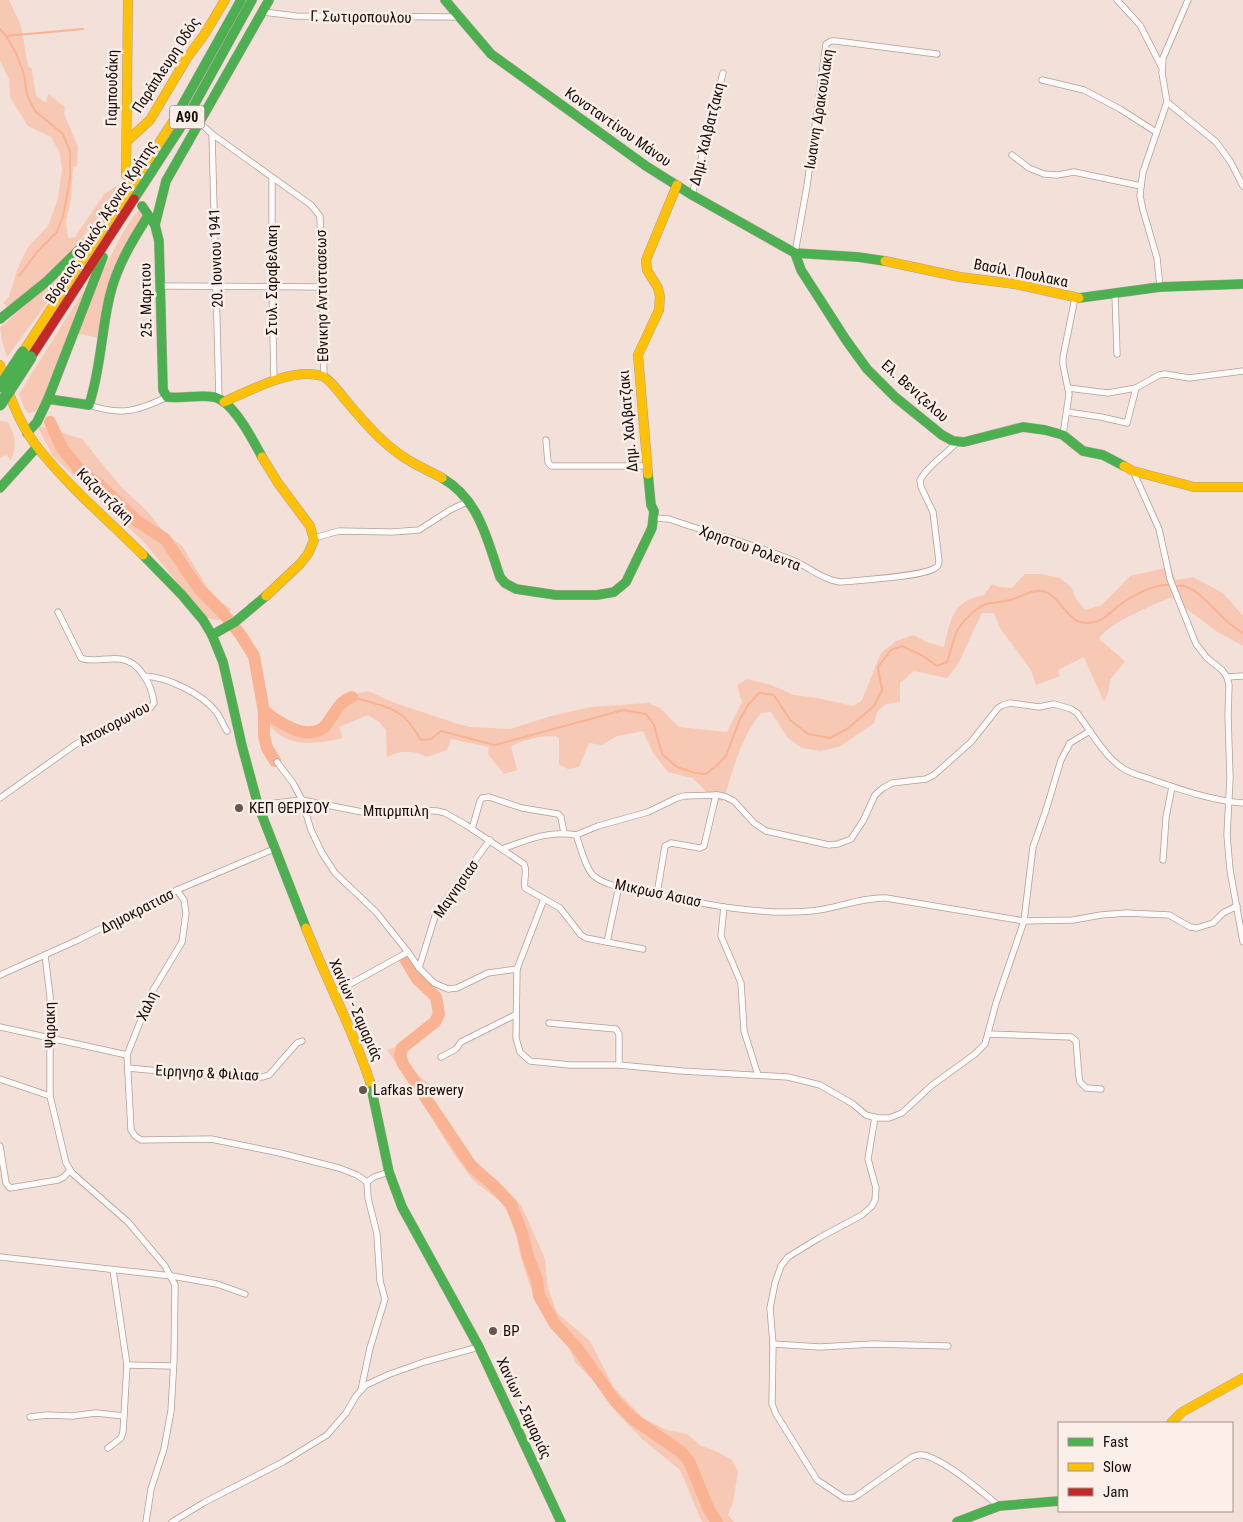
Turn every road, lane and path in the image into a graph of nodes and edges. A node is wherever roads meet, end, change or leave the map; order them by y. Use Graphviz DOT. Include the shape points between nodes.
graph roads {
  1 [pos="128,0"];
  2 [pos="225,0"];
  3 [pos="241,0"];
  4 [pos="252,0"];
  5 [pos="269,0"];
  6 [pos="445,0"];
  7 [pos="1117,0"];
  8 [pos="1188,0"];
  9 [pos="262,12"];
  10 [pos="459,17"];
  11 [pos="936,54"];
  12 [pos="1162,67"];
  13 [pos="722,73"];
  14 [pos="1042,80"];
  15 [pos="1167,102"];
  16 [pos="199,122"];
  17 [pos="1156,132"];
  18 [pos="212,134"];
  19 [pos="127,141"];
  20 [pos="1012,156"];
  21 [pos="126,175"];
  22 [pos="272,178"];
  23 [pos="678,186"];
  24 [pos="1140,186"];
  25 [pos="1243,186"];
  26 [pos="692,194"];
  27 [pos="148,216"];
  28 [pos="110,228"];
  29 [pos="794,252"];
  30 [pos="1243,284"];
  31 [pos="160,286"];
  32 [pos="217,286"];
  33 [pos="272,287"];
  34 [pos="322,287"];
  35 [pos="1160,287"];
  36 [pos="1116,294"];
  37 [pos="1075,298"];
  38 [pos="0,319"];
  39 [pos="1117,354"];
  40 [pos="27,355"];
  41 [pos="0,365"];
  42 [pos="1243,370"];
  43 [pos="324,376"];
  44 [pos="274,381"];
  45 [pos="0,387"];
  46 [pos="1068,388"];
  47 [pos="1136,388"];
  48 [pos="167,397"];
  49 [pos="48,400"];
  50 [pos="222,400"];
  51 [pos="0,405"];
  52 [pos="89,405"];
  53 [pos="1068,412"];
  54 [pos="27,433"];
  55 [pos="1063,435"];
  56 [pos="546,440"];
  57 [pos="958,442"];
  58 [pos="37,447"];
  59 [pos="647,466"];
  60 [pos="1133,471"];
  61 [pos="0,488"];
  62 [pos="1243,488"];
  63 [pos="469,501"];
  64 [pos="654,518"];
  65 [pos="314,538"];
  66 [pos="58,612"];
  67 [pos="212,635"];
  68 [pos="144,676"];
  69 [pos="1227,676"];
  70 [pos="1243,676"];
  71 [pos="227,731"];
  72 [pos="1090,731"];
  73 [pos="277,762"];
  74 [pos="1172,786"];
  75 [pos="716,795"];
  76 [pos="0,798"];
  77 [pos="302,800"];
  78 [pos="1229,802"];
  79 [pos="1243,802"];
  80 [pos="258,805"];
  81 [pos="472,829"];
  82 [pos="564,832"];
  83 [pos="576,835"];
  84 [pos="490,840"];
  85 [pos="274,849"];
  86 [pos="502,849"];
  87 [pos="1163,860"];
  88 [pos="620,886"];
  89 [pos="177,890"];
  90 [pos="657,894"];
  91 [pos="544,899"];
  92 [pos="1236,906"];
  93 [pos="724,907"];
  94 [pos="1024,921"];
  95 [pos="607,942"];
  96 [pos="1243,942"];
  97 [pos="643,949"];
  98 [pos="408,952"];
  99 [pos="45,955"];
  100 [pos="419,968"];
  101 [pos="517,969"];
  102 [pos="0,975"];
  103 [pos="334,993"];
  104 [pos="516,1015"];
  105 [pos="549,1023"];
  106 [pos="0,1026"];
  107 [pos="988,1034"];
  108 [pos="51,1038"];
  109 [pos="302,1040"];
  110 [pos="127,1055"];
  111 [pos="441,1057"];
  112 [pos="619,1066"];
  113 [pos="128,1068"];
  114 [pos="758,1075"];
  115 [pos="0,1079"];
  116 [pos="1101,1089"];
  117 [pos="50,1096"];
  118 [pos="874,1117"];
  119 [pos="0,1146"];
  120 [pos="70,1170"];
  121 [pos="389,1172"];
  122 [pos="367,1182"];
  123 [pos="0,1257"];
  124 [pos="113,1270"];
  125 [pos="172,1276"];
  126 [pos="245,1294"];
  127 [pos="773,1344"];
  128 [pos="948,1346"];
  129 [pos="479,1347"];
  130 [pos="127,1365"];
  131 [pos="173,1366"];
  132 [pos="1243,1378"];
  133 [pos="360,1390"];
  134 [pos="124,1416"];
  135 [pos="30,1417"];
  136 [pos="1172,1422"];
  137 [pos="108,1448"];
  138 [pos="1058,1501"];
  139 [pos="1000,1506"];
  140 [pos="146,1522"];
  141 [pos="172,1522"];
  142 [pos="561,1522"];
  143 [pos="957,1522"];
  1 -- 19 [label="main road, Γιαμπουδάκη"];
  2 -- 19 [label="main road, Παράπλευρη Οδός" via="150,120"];
  3 -- 28 [label="main road, Βόρειος Οδικός Άξονας Κρήτης / Α90"];
  4 -- 28 [label="main road, Βόρειος Οδικός Άξονας Κρήτης / Α90" via="188,116"];
  5 -- 9 [label="main road"];
  6 -- 10 [label="main road, Κονσταντίνου Μάνου"];
  7 -- 12 [label="street" via="1140,25"];
  8 -- 12 [label="street" via="1165,50"];
  9 -- 10 [label="street, Γ. Σωτιροπουλου" via="296,16"];
  9 -- 16 [label="main road"];
  10 -- 23 [label="main road, Κονσταντίνου Μάνου" via="491,54"];
  11 -- 29 [label="street, Ιωαννη Δρακουλακη" via="836,41 826,44 807,186"];
  12 -- 15 [label="street"];
  13 -- 26 [label="street, Δημ. Χαλβατζακη"];
  14 -- 17 [label="street" via="1092,94"];
  15 -- 17 [label="street"];
  15 -- 25 [label="street" via="1216,142"];
  16 -- 18 [label="street"];
  16 -- 27 [label="main road"];
  17 -- 24 [label="street"];
  18 -- 22 [label="street"];
  18 -- 32 [label="street, 20. Ιουνιου 1941"];
  19 -- 21 [label="main road, Γιαμπουδάκη"];
  20 -- 24 [label="street" via="1044,174 1074,172"];
  22 -- 33 [label="street, Στυλ. Σαραβελακη"];
  22 -- 34 [label="street, Εθνικησ Αντιστασεωσ" via="311,205 320,216"];
  23 -- 26 [label="main road, Κονσταντίνου Μάνου"];
  23 -- 59 [label="main road, Δημ. Χαλβατζακι" via="646,260 646,271 660,295 659,310 638,355"];
  24 -- 35 [label="street" via="1142,210 1156,258"];
  26 -- 29 [label="main road, Κονσταντίνου Μάνου"];
  27 -- 31 [label="main road, 25. Μαρτιου" via="159,241"];
  27 -- 52 [label="main road" via="126,252 114,281 98,375"];
  28 -- 38 [label="main road"];
  28 -- 40 [label="main road, Βόρειος Οδικός Άξονας Κρήτης / Α90"];
  28 -- 49 [label="main road"];
  29 -- 37 [label="main road, Βασίλ. Πουλακα" via="891,262"];
  29 -- 57 [label="main road, Ελ. Βενιζελου" via="801,270 867,369 895,397 942,435"];
  30 -- 35 [label="main road, Βασίλ. Πουλακα"];
  31 -- 32 [label="street"];
  31 -- 48 [label="main road, 25. Μαρτιου" via="163,390"];
  32 -- 33 [label="street"];
  32 -- 50 [label="street, 20. Ιουνιου 1941"];
  33 -- 34 [label="street"];
  33 -- 44 [label="street, Στυλ. Σαραβελακη"];
  34 -- 43 [label="street, Εθνικησ Αντιστασεωσ"];
  35 -- 36 [label="main road, Βασίλ. Πουλακα"];
  36 -- 37 [label="main road, Βασίλ. Πουλακα"];
  36 -- 39 [label="street"];
  37 -- 46 [label="street" via="1063,357"];
  40 -- 45 [label="main road, Βόρειος Οδικός Άξονας Κρήτης / Α90, bridge"];
  40 -- 51 [label="main road, Βόρειος Οδικός Άξονας Κρήτης / Α90, bridge"];
  41 -- 54 [label="main road, Καζαντζάκη" via="9,395"];
  42 -- 47 [label="street" via="1189,378 1165,374"];
  43 -- 44 [label="main road" via="313,373"];
  43 -- 63 [label="main road" via="399,454 458,488"];
  44 -- 50 [label="main road"];
  46 -- 47 [label="street" via="1108,393"];
  46 -- 53 [label="street"];
  47 -- 53 [label="street" via="1127,423"];
  48 -- 50 [label="main road"];
  48 -- 52 [label="street" via="130,411"];
  49 -- 52 [label="main road"];
  49 -- 54 [label="main road" via="37,422"];
  50 -- 65 [label="main road" via="244,426 280,486 310,526"];
  53 -- 55 [label="street"];
  54 -- 58 [label="main road, Καζαντζάκη"];
  55 -- 57 [label="main road" via="1023,427"];
  55 -- 60 [label="main road" via="1083,451 1103,455"];
  56 -- 59 [label="street" via="551,466"];
  57 -- 64 [label="street, Χρηστου Ρολεντα" via="920,480 933,512 939,562 934,569 916,574 830,581 796,562 764,550 669,519"];
  58 -- 61 [label="main road"];
  58 -- 67 [label="main road, Καζαντζάκη" via="182,596"];
  59 -- 64 [label="main road, Δημ. Χαλβατζακι"];
  60 -- 62 [label="main road" via="1194,487"];
  60 -- 69 [label="street" via="1159,529 1174,591 1196,644"];
  63 -- 64 [label="main road" via="505,583 516,589 556,595 606,594 622,587"];
  63 -- 65 [label="street" via="419,530 339,531"];
  65 -- 67 [label="main road" via="303,562 250,610"];
  66 -- 68 [label="street, Αποκορωνου" via="81,658 127,660"];
  67 -- 80 [label="main road, Χανίων - Σαμαριάς" via="223,662"];
  68 -- 71 [label="street" via="174,682 198,697 216,712"];
  68 -- 76 [label="street, Αποκορωνου" via="154,697 153,706 76,744"];
  69 -- 70 [label="street"];
  69 -- 78 [label="street" via="1230,695"];
  72 -- 74 [label="street" via="1120,766"];
  72 -- 75 [label="street" via="1077,712 1062,706 1003,705 971,742 934,775 892,783 883,788 875,796 851,839 838,844 828,845 766,830 754,823 734,801"];
  72 -- 94 [label="street" via="1070,743 1060,760 1033,847"];
  73 -- 77 [label="street"];
  74 -- 78 [label="street"];
  74 -- 87 [label="street"];
  75 -- 83 [label="street" via="677,798 641,814"];
  75 -- 90 [label="street" via="704,846 671,843 665,846"];
  77 -- 80 [label="street, Μπιρμπιλη"];
  77 -- 81 [label="street, Μπιρμπιλη" via="377,814 437,811"];
  77 -- 98 [label="street" via="322,853 336,873 376,912"];
  78 -- 79 [label="street"];
  78 -- 92 [label="street" via="1227,835"];
  80 -- 85 [label="main road, Χανίων - Σαμαριάς"];
  81 -- 82 [label="street" via="480,801 489,797 522,808 558,814"];
  81 -- 84 [label="street, Μπιρμπιλη"];
  82 -- 83 [label="street"];
  82 -- 86 [label="street" via="534,837"];
  83 -- 88 [label="street, Μικρωσ Ασιασ" via="593,876"];
  84 -- 86 [label="street, Μπιρμπιλη"];
  84 -- 100 [label="street, Μαγνησιασ" via="436,913"];
  85 -- 89 [label="street, Δημοκρατιασ"];
  85 -- 103 [label="main road, Χανίων - Σαμαριάς" via="314,952"];
  86 -- 91 [label="street, Μπιρμπιλη" via="524,864 525,888"];
  88 -- 90 [label="street, Μικρωσ Ασιασ"];
  88 -- 95 [label="street"];
  89 -- 99 [label="street, Δημοκρατιασ"];
  89 -- 110 [label="street, Χαλη" via="184,900 186,913 182,942 152,992"];
  90 -- 93 [label="street, Μικρωσ Ασιασ"];
  91 -- 95 [label="street" via="560,908 581,935"];
  91 -- 101 [label="street"];
  92 -- 94 [label="street, Μικρωσ Ασιασ" via="1213,923 1197,928 1169,915 1126,913 1072,920"];
  92 -- 96 [label="street"];
  93 -- 94 [label="street, Μικρωσ Ασιασ" via="809,911 878,898 897,898"];
  93 -- 114 [label="street" via="721,936 740,983 744,1031"];
  94 -- 107 [label="street"];
  95 -- 97 [label="street"];
  98 -- 100 [label="street"];
  98 -- 103 [label="street"];
  99 -- 102 [label="street, Δημοκρατιασ"];
  99 -- 108 [label="street, Ψαρακη"];
  100 -- 101 [label="street" via="434,983 448,989 488,973"];
  101 -- 104 [label="street"];
  103 -- 121 [label="main road, Χανίων - Σαμαριάς" via="360,1050 370,1082"];
  104 -- 111 [label="street" via="461,1042 456,1049"];
  104 -- 112 [label="street" via="518,1046 530,1061"];
  105 -- 112 [label="street" via="616,1029 619,1034"];
  106 -- 108 [label="street"];
  107 -- 116 [label="street" via="1071,1037 1076,1041 1080,1082 1086,1088"];
  107 -- 118 [label="street" via="980,1050 931,1086 902,1113 889,1118"];
  108 -- 110 [label="street"];
  108 -- 117 [label="street, Ψαρακη"];
  109 -- 113 [label="street, Ειρηνησ & Φιλιασ" via="269,1075 263,1077"];
  110 -- 113 [label="street, Χαλη"];
  112 -- 114 [label="street"];
  113 -- 122 [label="street, Χαλη" via="131,1130 141,1140 211,1139 339,1168"];
  114 -- 118 [label="street" via="788,1076 820,1085"];
  115 -- 117 [label="street"];
  117 -- 120 [label="street, Ψαρακη"];
  118 -- 127 [label="street" via="868,1163 875,1181 875,1200 868,1211 795,1252 784,1262 773,1289 770,1308"];
  119 -- 120 [label="street" via="6,1184 10,1188 58,1180"];
  120 -- 125 [label="street" via="128,1222"];
  121 -- 122 [label="street"];
  121 -- 129 [label="main road, Χανίων - Σαμαριάς" via="402,1207"];
  122 -- 133 [label="street" via="385,1299"];
  123 -- 124 [label="street"];
  124 -- 125 [label="street"];
  124 -- 130 [label="street"];
  125 -- 126 [label="street" via="217,1284"];
  125 -- 131 [label="street" via="175,1294"];
  127 -- 128 [label="street"];
  127 -- 139 [label="street" via="772,1404 820,1483 844,1498 853,1498 921,1454 955,1472"];
  129 -- 133 [label="street" via="390,1374"];
  129 -- 142 [label="main road, Χανίων - Σαμαριάς"];
  130 -- 131 [label="street"];
  130 -- 134 [label="street"];
  131 -- 140 [label="street" via="171,1411"];
  132 -- 136 [label="main road" via="1182,1412"];
  133 -- 141 [label="street" via="327,1435"];
  134 -- 135 [label="street" via="96,1412"];
  134 -- 137 [label="street" via="121,1438"];
  138 -- 139 [label="main road"];
  139 -- 143 [label="main road"];
}
